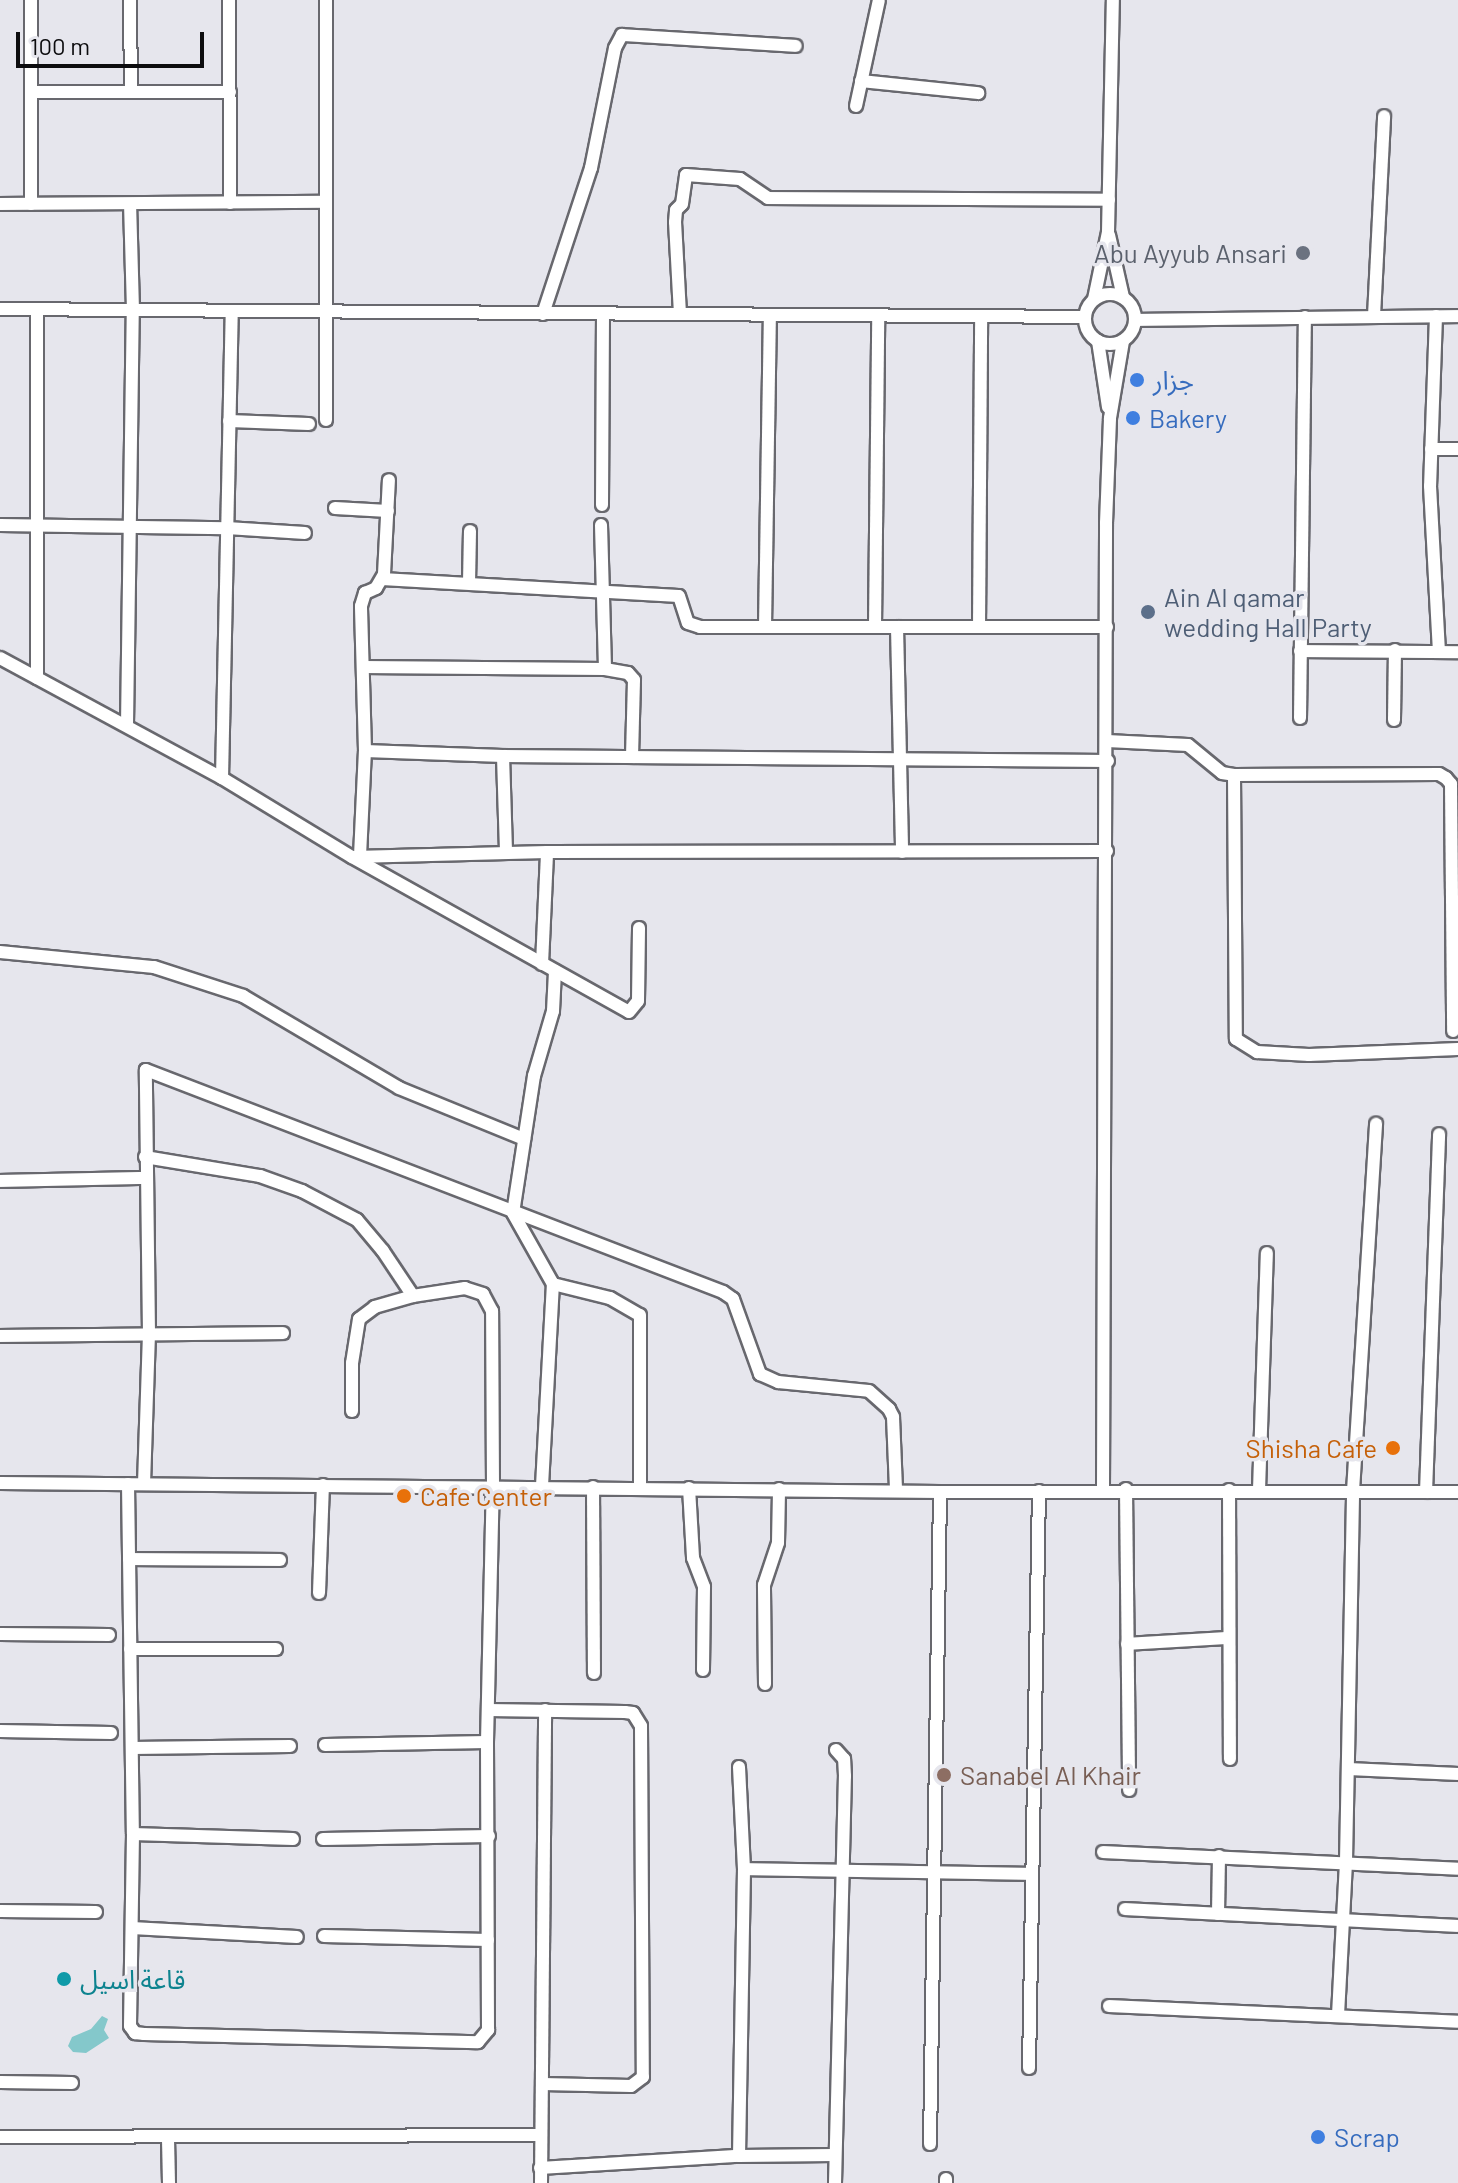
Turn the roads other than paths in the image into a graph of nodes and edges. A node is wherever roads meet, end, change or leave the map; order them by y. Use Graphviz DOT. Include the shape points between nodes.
graph roads {
  1 [pos="31,0"];
  2 [pos="130,0"];
  3 [pos="229,0"];
  4 [pos="326,0"];
  5 [pos="879,0"];
  6 [pos="1113,0"];
  7 [pos="796,46"];
  8 [pos="861,81"];
  9 [pos="31,92"];
  10 [pos="131,92"];
  11 [pos="230,92"];
  12 [pos="978,93"];
  13 [pos="856,106"];
  14 [pos="1384,116"];
  15 [pos="1109,200"];
  16 [pos="323,202"];
  17 [pos="230,203"];
  18 [pos="0,204"];
  19 [pos="31,204"];
  20 [pos="130,204"];
  21 [pos="1108,232"];
  22 [pos="1123,297"];
  23 [pos="1094,299"];
  24 [pos="0,309"];
  25 [pos="37,309"];
  26 [pos="133,310"];
  27 [pos="232,311"];
  28 [pos="325,314"];
  29 [pos="543,314"];
  30 [pos="603,314"];
  31 [pos="680,314"];
  32 [pos="770,315"];
  33 [pos="878,316"];
  34 [pos="1374,316"];
  35 [pos="1436,316"];
  36 [pos="1458,316"];
  37 [pos="981,317"];
  38 [pos="1085,317"];
  39 [pos="1305,317"];
  40 [pos="1136,320"];
  41 [pos="1098,341"];
  42 [pos="1123,341"];
  43 [pos="1110,418"];
  44 [pos="326,420"];
  45 [pos="229,421"];
  46 [pos="309,424"];
  47 [pos="1431,449"];
  48 [pos="1458,449"];
  49 [pos="389,480"];
  50 [pos="602,505"];
  51 [pos="335,508"];
  52 [pos="388,511"];
  53 [pos="0,525"];
  54 [pos="36,525"];
  55 [pos="131,525"];
  56 [pos="601,525"];
  57 [pos="227,528"];
  58 [pos="470,531"];
  59 [pos="305,533"];
  60 [pos="382,579"];
  61 [pos="469,583"];
  62 [pos="601,590"];
  63 [pos="765,627"];
  64 [pos="875,627"];
  65 [pos="897,627"];
  66 [pos="979,627"];
  67 [pos="1107,627"];
  68 [pos="1395,650"];
  69 [pos="1300,651"];
  70 [pos="1439,652"];
  71 [pos="1458,652"];
  72 [pos="0,658"];
  73 [pos="363,667"];
  74 [pos="605,669"];
  75 [pos="37,678"];
  76 [pos="1300,718"];
  77 [pos="1394,720"];
  78 [pos="127,725"];
  79 [pos="1107,741"];
  80 [pos="365,751"];
  81 [pos="503,756"];
  82 [pos="632,757"];
  83 [pos="901,759"];
  84 [pos="1108,761"];
  85 [pos="1234,775"];
  86 [pos="222,778"];
  87 [pos="1107,851"];
  88 [pos="506,852"];
  89 [pos="547,852"];
  90 [pos="902,852"];
  91 [pos="356,856"];
  92 [pos="639,928"];
  93 [pos="0,952"];
  94 [pos="542,964"];
  95 [pos="555,971"];
  96 [pos="1453,1031"];
  97 [pos="1458,1049"];
  98 [pos="1376,1124"];
  99 [pos="1439,1134"];
  100 [pos="524,1139"];
  101 [pos="145,1157"];
  102 [pos="145,1178"];
  103 [pos="0,1181"];
  104 [pos="513,1213"];
  105 [pos="1267,1253"];
  106 [pos="553,1284"];
  107 [pos="413,1296"];
  108 [pos="283,1333"];
  109 [pos="149,1334"];
  110 [pos="0,1336"];
  111 [pos="352,1411"];
  112 [pos="0,1483"];
  113 [pos="128,1484"];
  114 [pos="144,1484"];
  115 [pos="323,1485"];
  116 [pos="493,1485"];
  117 [pos="542,1486"];
  118 [pos="593,1487"];
  119 [pos="640,1487"];
  120 [pos="689,1488"];
  121 [pos="779,1489"];
  122 [pos="1103,1489"];
  123 [pos="1126,1489"];
  124 [pos="896,1490"];
  125 [pos="1229,1490"];
  126 [pos="1259,1490"];
  127 [pos="1039,1491"];
  128 [pos="1353,1491"];
  129 [pos="940,1492"];
  130 [pos="1426,1492"];
  131 [pos="1458,1492"];
  132 [pos="129,1559"];
  133 [pos="280,1560"];
  134 [pos="319,1593"];
  135 [pos="0,1634"];
  136 [pos="109,1635"];
  137 [pos="1229,1638"];
  138 [pos="1127,1644"];
  139 [pos="130,1649"];
  140 [pos="276,1649"];
  141 [pos="703,1670"];
  142 [pos="594,1673"];
  143 [pos="765,1684"];
  144 [pos="488,1710"];
  145 [pos="545,1710"];
  146 [pos="0,1731"];
  147 [pos="111,1733"];
  148 [pos="487,1742"];
  149 [pos="325,1745"];
  150 [pos="290,1746"];
  151 [pos="132,1748"];
  152 [pos="836,1750"];
  153 [pos="1230,1759"];
  154 [pos="739,1767"];
  155 [pos="1349,1769"];
  156 [pos="1458,1774"];
  157 [pos="1129,1790"];
  158 [pos="133,1834"];
  159 [pos="489,1836"];
  160 [pos="293,1839"];
  161 [pos="323,1839"];
  162 [pos="1103,1852"];
  163 [pos="1219,1856"];
  164 [pos="1346,1861"];
  165 [pos="744,1869"];
  166 [pos="1458,1869"];
  167 [pos="841,1871"];
  168 [pos="933,1873"];
  169 [pos="1031,1874"];
  170 [pos="1125,1909"];
  171 [pos="0,1911"];
  172 [pos="96,1912"];
  173 [pos="1218,1914"];
  174 [pos="1343,1921"];
  175 [pos="1458,1926"];
  176 [pos="132,1928"];
  177 [pos="324,1936"];
  178 [pos="297,1937"];
  179 [pos="488,1940"];
  180 [pos="1109,2006"];
  181 [pos="1338,2015"];
  182 [pos="1458,2022"];
  183 [pos="1029,2068"];
  184 [pos="0,2082"];
  185 [pos="72,2083"];
  186 [pos="543,2084"];
  187 [pos="540,2135"];
  188 [pos="0,2137"];
  189 [pos="168,2139"];
  190 [pos="930,2144"];
  191 [pos="834,2155"];
  192 [pos="739,2156"];
  193 [pos="540,2168"];
  194 [pos="169,2183"];
  195 [pos="541,2183"];
  196 [pos="835,2183"];
  1 -- 9 [label="street"];
  2 -- 10 [label="street"];
  3 -- 11 [label="street"];
  4 -- 16 [label="street"];
  5 -- 8 [label="street"];
  6 -- 15 [label="street"];
  7 -- 29 [label="street" via="622,35 591,168"];
  8 -- 12 [label="street"];
  8 -- 13 [label="street"];
  9 -- 10 [label="street"];
  9 -- 19 [label="street"];
  10 -- 11 [label="street"];
  11 -- 17 [label="street"];
  14 -- 34 [label="street"];
  15 -- 21 [label="street"];
  15 -- 31 [label="street" via="768,198 740,179 686,175 675,222"];
  16 -- 17 [label="street"];
  16 -- 28 [label="street"];
  17 -- 20 [label="street"];
  18 -- 19 [label="street"];
  19 -- 20 [label="street"];
  20 -- 26 [label="street"];
  21 -- 22 [label="street"];
  21 -- 23 [label="street"];
  22 -- 23 [label="street" via="1109,293"];
  22 -- 40 [label="street"];
  23 -- 38 [label="street"];
  24 -- 25 [label="street"];
  25 -- 26 [label="street"];
  25 -- 54 [label="street"];
  26 -- 27 [label="street"];
  26 -- 55 [label="street"];
  27 -- 28 [label="street"];
  27 -- 45 [label="street"];
  28 -- 29 [label="street"];
  28 -- 44 [label="street"];
  29 -- 30 [label="street"];
  30 -- 31 [label="street"];
  30 -- 50 [label="street"];
  31 -- 32 [label="street"];
  32 -- 33 [label="street"];
  32 -- 63 [label="street"];
  33 -- 37 [label="street"];
  33 -- 64 [label="street"];
  34 -- 35 [label="street"];
  34 -- 39 [label="street"];
  35 -- 36 [label="street"];
  35 -- 47 [label="street"];
  37 -- 38 [label="street"];
  37 -- 66 [label="street"];
  38 -- 41 [label="street"];
  39 -- 40 [label="street"];
  39 -- 69 [label="street"];
  40 -- 42 [label="street"];
  41 -- 42 [label="street"];
  41 -- 43 [label="street"];
  42 -- 43 [label="street"];
  43 -- 67 [label="street"];
  45 -- 46 [label="street"];
  45 -- 57 [label="street"];
  47 -- 48 [label="street"];
  47 -- 70 [label="street"];
  49 -- 52 [label="street"];
  51 -- 52 [label="street"];
  52 -- 60 [label="street"];
  53 -- 54 [label="street"];
  54 -- 55 [label="street"];
  54 -- 75 [label="street"];
  55 -- 57 [label="street"];
  55 -- 78 [label="street"];
  56 -- 62 [label="street"];
  57 -- 59 [label="street"];
  57 -- 86 [label="street"];
  58 -- 61 [label="street"];
  60 -- 61 [label="street"];
  60 -- 73 [label="street" via="362,599"];
  61 -- 62 [label="street"];
  62 -- 63 [label="street" via="679,596 688,623 695,626"];
  62 -- 74 [label="street"];
  63 -- 64 [label="street"];
  64 -- 65 [label="street"];
  65 -- 66 [label="street"];
  65 -- 83 [label="street"];
  66 -- 67 [label="street"];
  67 -- 79 [label="street"];
  68 -- 69 [label="street"];
  68 -- 70 [label="street"];
  68 -- 77 [label="street"];
  69 -- 76 [label="street"];
  70 -- 71 [label="street"];
  72 -- 75 [label="street"];
  73 -- 74 [label="street"];
  73 -- 80 [label="street"];
  74 -- 82 [label="street" via="632,675"];
  75 -- 78 [label="street"];
  78 -- 86 [label="street"];
  79 -- 84 [label="street"];
  79 -- 85 [label="street" via="1188,745 1222,773"];
  80 -- 81 [label="street"];
  80 -- 91 [label="street"];
  81 -- 82 [label="street"];
  81 -- 88 [label="street"];
  82 -- 83 [label="street"];
  83 -- 84 [label="street"];
  83 -- 90 [label="street"];
  84 -- 87 [label="street"];
  85 -- 96 [label="street" via="1446,778 1451,784"];
  85 -- 97 [label="street" via="1236,1039 1257,1052 1309,1055"];
  86 -- 91 [label="street"];
  87 -- 90 [label="street"];
  87 -- 122 [label="street"];
  88 -- 89 [label="street"];
  88 -- 91 [label="street"];
  89 -- 90 [label="street"];
  89 -- 94 [label="street"];
  91 -- 94 [label="street"];
  92 -- 95 [label="street" via="639,993 633,1011"];
  93 -- 100 [label="street" via="154,967 243,996 399,1088"];
  94 -- 95 [label="street"];
  95 -- 100 [label="street" via="553,1011 534,1076"];
  98 -- 128 [label="street"];
  99 -- 130 [label="street"];
  100 -- 104 [label="street"];
  101 -- 102 [label="street"];
  101 -- 104 [label="street" via="146,1070"];
  101 -- 107 [label="street" via="260,1176 302,1191 357,1220"];
  102 -- 103 [label="street"];
  102 -- 109 [label="street"];
  104 -- 106 [label="street"];
  104 -- 124 [label="street" via="723,1292 733,1299 752,1356 766,1378 876,1396 893,1417"];
  105 -- 126 [label="street"];
  106 -- 117 [label="street"];
  106 -- 119 [label="street" via="610,1298 640,1315"];
  107 -- 111 [label="street" via="375,1307 359,1319"];
  107 -- 116 [label="street" via="465,1288 483,1294 492,1311"];
  108 -- 109 [label="street"];
  109 -- 110 [label="street"];
  109 -- 114 [label="street"];
  112 -- 113 [label="street"];
  113 -- 114 [label="street"];
  113 -- 132 [label="street"];
  114 -- 115 [label="street"];
  115 -- 116 [label="street"];
  115 -- 134 [label="street"];
  116 -- 117 [label="street"];
  116 -- 144 [label="street"];
  117 -- 118 [label="street"];
  118 -- 119 [label="street"];
  118 -- 142 [label="street"];
  119 -- 120 [label="street"];
  120 -- 121 [label="street"];
  120 -- 141 [label="street" via="693,1558 704,1587"];
  121 -- 124 [label="street"];
  121 -- 143 [label="street" via="778,1543 764,1585"];
  122 -- 123 [label="street"];
  122 -- 127 [label="street"];
  123 -- 125 [label="street"];
  123 -- 138 [label="street"];
  124 -- 129 [label="street"];
  125 -- 126 [label="street"];
  125 -- 137 [label="street"];
  126 -- 128 [label="street"];
  127 -- 129 [label="street"];
  127 -- 169 [label="street"];
  128 -- 130 [label="street"];
  128 -- 155 [label="street"];
  129 -- 168 [label="street"];
  130 -- 131 [label="street"];
  132 -- 133 [label="street"];
  132 -- 139 [label="street"];
  135 -- 136 [label="street"];
  137 -- 138 [label="street"];
  137 -- 153 [label="street"];
  138 -- 157 [label="street"];
  139 -- 140 [label="street"];
  139 -- 151 [label="street"];
  144 -- 145 [label="street"];
  144 -- 148 [label="street"];
  145 -- 186 [label="street"];
  145 -- 186 [label="street" via="633,1713 641,1726 644,2065 643,2077 631,2086"];
  146 -- 147 [label="street"];
  148 -- 149 [label="street"];
  148 -- 159 [label="street"];
  150 -- 151 [label="street"];
  151 -- 158 [label="street"];
  152 -- 167 [label="street" via="844,1759 845,1776"];
  154 -- 165 [label="street"];
  155 -- 156 [label="street"];
  155 -- 164 [label="street"];
  158 -- 160 [label="street"];
  158 -- 176 [label="street"];
  159 -- 161 [label="street"];
  159 -- 179 [label="street"];
  162 -- 163 [label="street"];
  163 -- 164 [label="street"];
  163 -- 173 [label="street"];
  164 -- 166 [label="street"];
  164 -- 174 [label="street"];
  165 -- 167 [label="street"];
  165 -- 192 [label="street"];
  167 -- 168 [label="street"];
  167 -- 191 [label="street"];
  168 -- 169 [label="street"];
  168 -- 190 [label="street"];
  169 -- 183 [label="street"];
  170 -- 173 [label="street"];
  171 -- 172 [label="street"];
  173 -- 174 [label="street"];
  174 -- 175 [label="street"];
  174 -- 181 [label="street"];
  176 -- 178 [label="street"];
  176 -- 179 [label="street" via="130,2026 144,2034 478,2042 488,2030"];
  177 -- 179 [label="street"];
  180 -- 181 [label="street"];
  181 -- 182 [label="street"];
  184 -- 185 [label="street"];
  186 -- 187 [label="street"];
  187 -- 189 [label="street"];
  187 -- 193 [label="street"];
  188 -- 189 [label="street"];
  189 -- 194 [label="street"];
  191 -- 192 [label="street"];
  191 -- 196 [label="street"];
  192 -- 193 [label="street"];
  193 -- 195 [label="street"];
}
